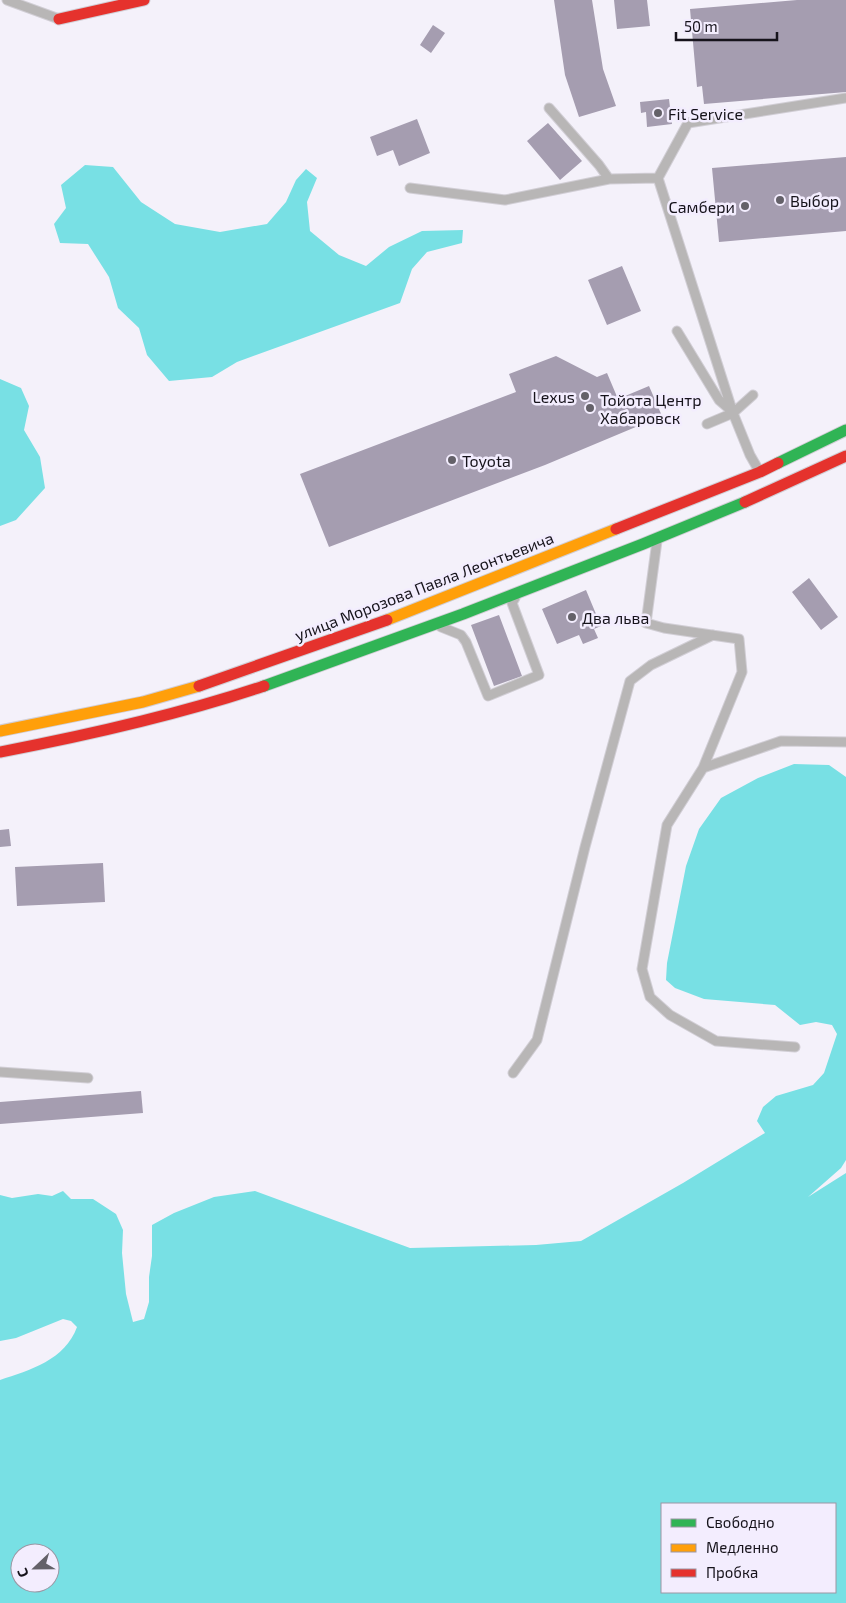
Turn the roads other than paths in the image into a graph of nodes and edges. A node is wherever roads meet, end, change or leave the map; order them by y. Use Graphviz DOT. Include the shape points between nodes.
graph roads {
  1 [pos="6,0"];
  2 [pos="144,0"];
  3 [pos="59,19"];
  4 [pos="846,98"];
  5 [pos="549,108"];
  6 [pos="658,178"];
  7 [pos="609,179"];
  8 [pos="410,188"];
  9 [pos="677,331"];
  10 [pos="753,395"];
  11 [pos="733,413"];
  12 [pos="707,424"];
  13 [pos="846,430"];
  14 [pos="841,462"];
  15 [pos="760,472"];
  16 [pos="657,539"];
  17 [pos="519,592"];
  18 [pos="434,624"];
  19 [pos="713,634"];
  20 [pos="0,731"];
  21 [pos="846,742"];
  22 [pos="0,752"];
  23 [pos="703,768"];
  24 [pos="795,1048"];
  25 [pos="0,1072"];
  26 [pos="512,1073"];
  27 [pos="88,1078"];
  1 -- 3 [label="lane"];
  2 -- 3 [label="main road" via="87,10"];
  4 -- 6 [label="lane" via="688,123"];
  5 -- 7 [label="lane"];
  6 -- 7 [label="lane"];
  6 -- 11 [label="lane"];
  7 -- 8 [label="lane" via="505,200"];
  9 -- 11 [label="lane" via="719,400"];
  10 -- 11 [label="lane"];
  11 -- 12 [label="lane"];
  11 -- 15 [label="lane"];
  13 -- 15 [label="main road, улица Морозова Павла Леонтьевича"];
  14 -- 16 [label="main road"];
  15 -- 20 [label="main road, улица Морозова Павла Леонтьевича" via="359,631 205,684 143,702"];
  16 -- 17 [label="main road"];
  16 -- 19 [label="lane" via="646,623"];
  17 -- 18 [label="main road"];
  17 -- 18 [label="lane" via="512,603 539,676 488,696 461,635"];
  18 -- 22 [label="main road" via="296,676 212,703 75,738"];
  19 -- 23 [label="lane" via="739,639 742,672"];
  19 -- 26 [label="lane" via="651,665 630,681 537,1040"];
  21 -- 23 [label="lane" via="781,741"];
  23 -- 24 [label="lane" via="667,825 642,969 650,997 670,1016 716,1041"];
  25 -- 27 [label="lane"];
}
